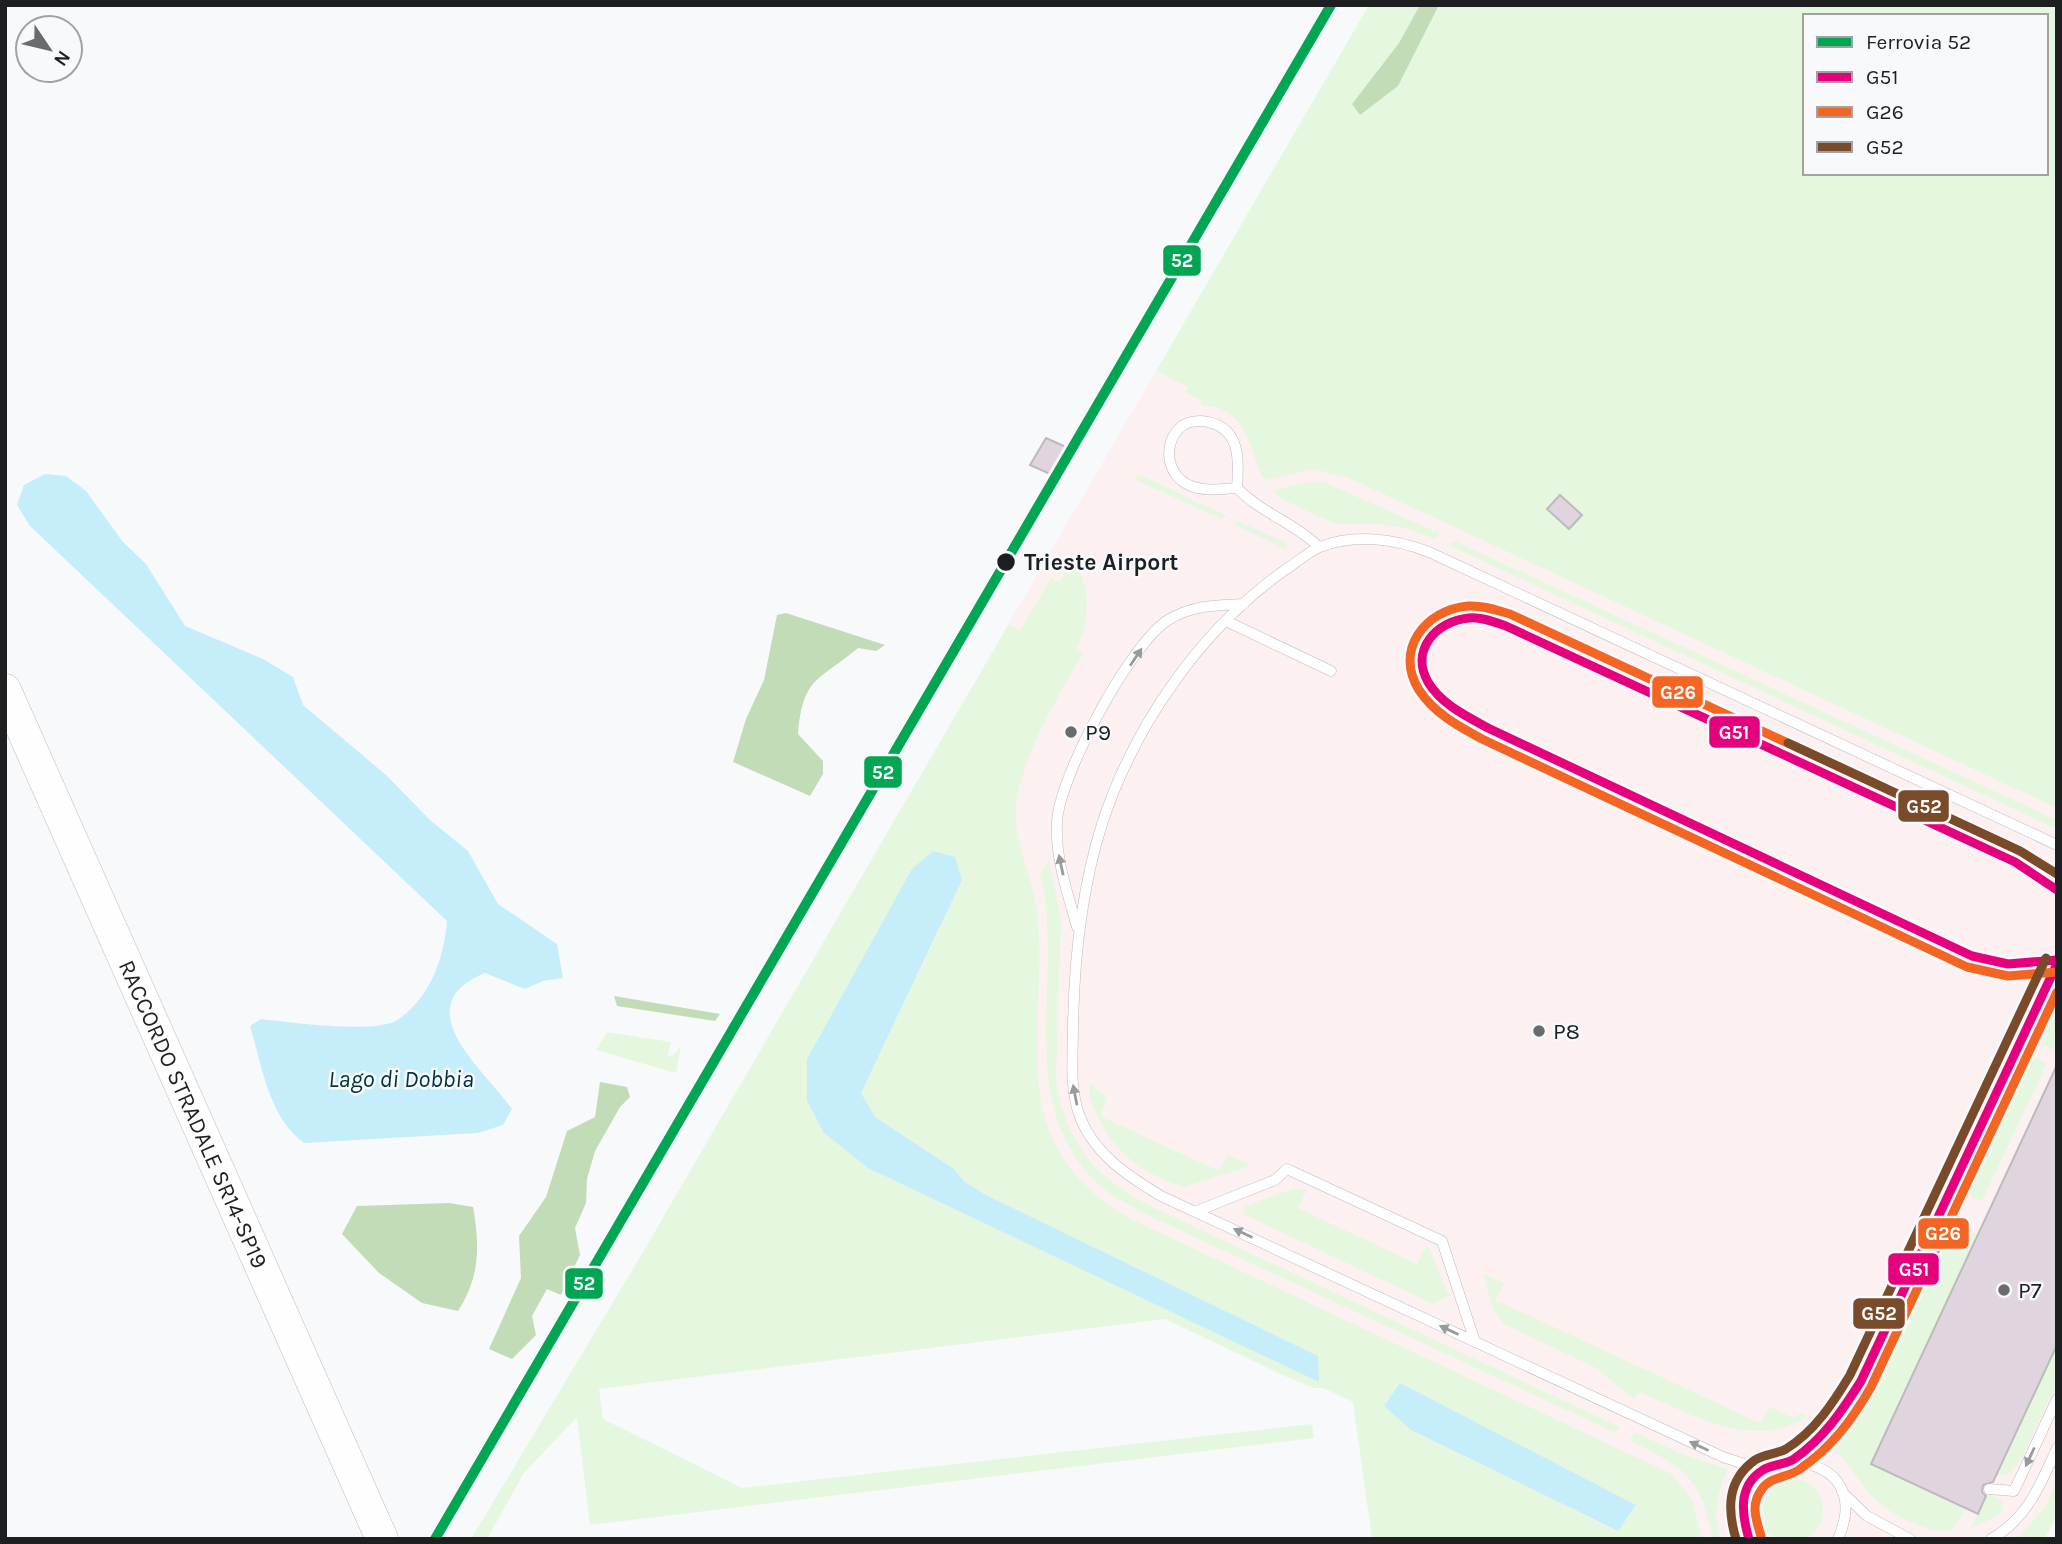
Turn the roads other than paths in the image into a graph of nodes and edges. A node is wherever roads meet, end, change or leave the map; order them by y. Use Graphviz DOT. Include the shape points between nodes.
graph roads {
  1 [pos="1237,488"];
  2 [pos="1319,548"];
  3 [pos="1244,604"];
  4 [pos="1226,621"];
  5 [pos="1331,671"];
  6 [pos="5,690"];
  7 [pos="2057,845"];
  8 [pos="2057,890"];
  9 [pos="1078,931"];
  10 [pos="2057,961"];
  11 [pos="1197,1211"];
  12 [pos="1475,1342"];
  13 [pos="2057,1399"];
  14 [pos="2057,1448"];
  15 [pos="1792,1460"];
  16 [pos="1763,1470"];
  17 [pos="1989,1489"];
  18 [pos="1840,1490"];
  19 [pos="382,1539"];
  20 [pos="1749,1539"];
  21 [pos="1838,1539"];
  22 [pos="1910,1539"];
  23 [pos="1991,1539"];
  1 -- 1 [label="lane" via="1238,452 1232,437 1221,426 1206,421 1182,426 1169,449 1169,462 1177,476 1187,485 1204,489"];
  1 -- 2 [label="lane"];
  2 -- 3 [label="lane"];
  2 -- 7 [label="lane" via="1364,539 1409,544"];
  3 -- 4 [label="lane"];
  9 -- 3 [label="lane, one-way" via="1061,866 1057,820 1069,779 1098,715 1147,640 1165,622 1190,608"];
  4 -- 5 [label="lane"];
  4 -- 9 [label="lane" via="1163,701 1127,764 1095,849"];
  6 -- 19 [label="main road, RACCORDO STRADALE SR14-SP19"];
  8 -- 10 [label="lane" via="2015,862 1506,626 1470,617 1444,624 1427,638 1422,669 1427,681 1456,711 1488,728 1972,956 2008,964"];
  11 -- 9 [label="lane, one-way" via="1161,1196 1109,1160 1080,1116 1072,1068"];
  10 -- 15 [label="lane" via="1861,1381 1835,1423"];
  12 -- 11 [label="lane, one-way"];
  11 -- 12 [label="lane" via="1275,1180 1287,1169 1442,1241"];
  16 -- 12 [label="lane, one-way" via="1723,1457"];
  13 -- 17 [label="lane, one-way" via="2014,1491"];
  14 -- 23 [label="lane" via="2022,1513 2006,1531"];
  15 -- 16 [label="lane"];
  15 -- 18 [label="lane" via="1811,1463 1829,1474"];
  16 -- 20 [label="lane" via="1744,1496 1741,1512"];
  18 -- 21 [label="lane" via="1845,1507"];
  18 -- 22 [label="lane" via="1867,1516"];
}
